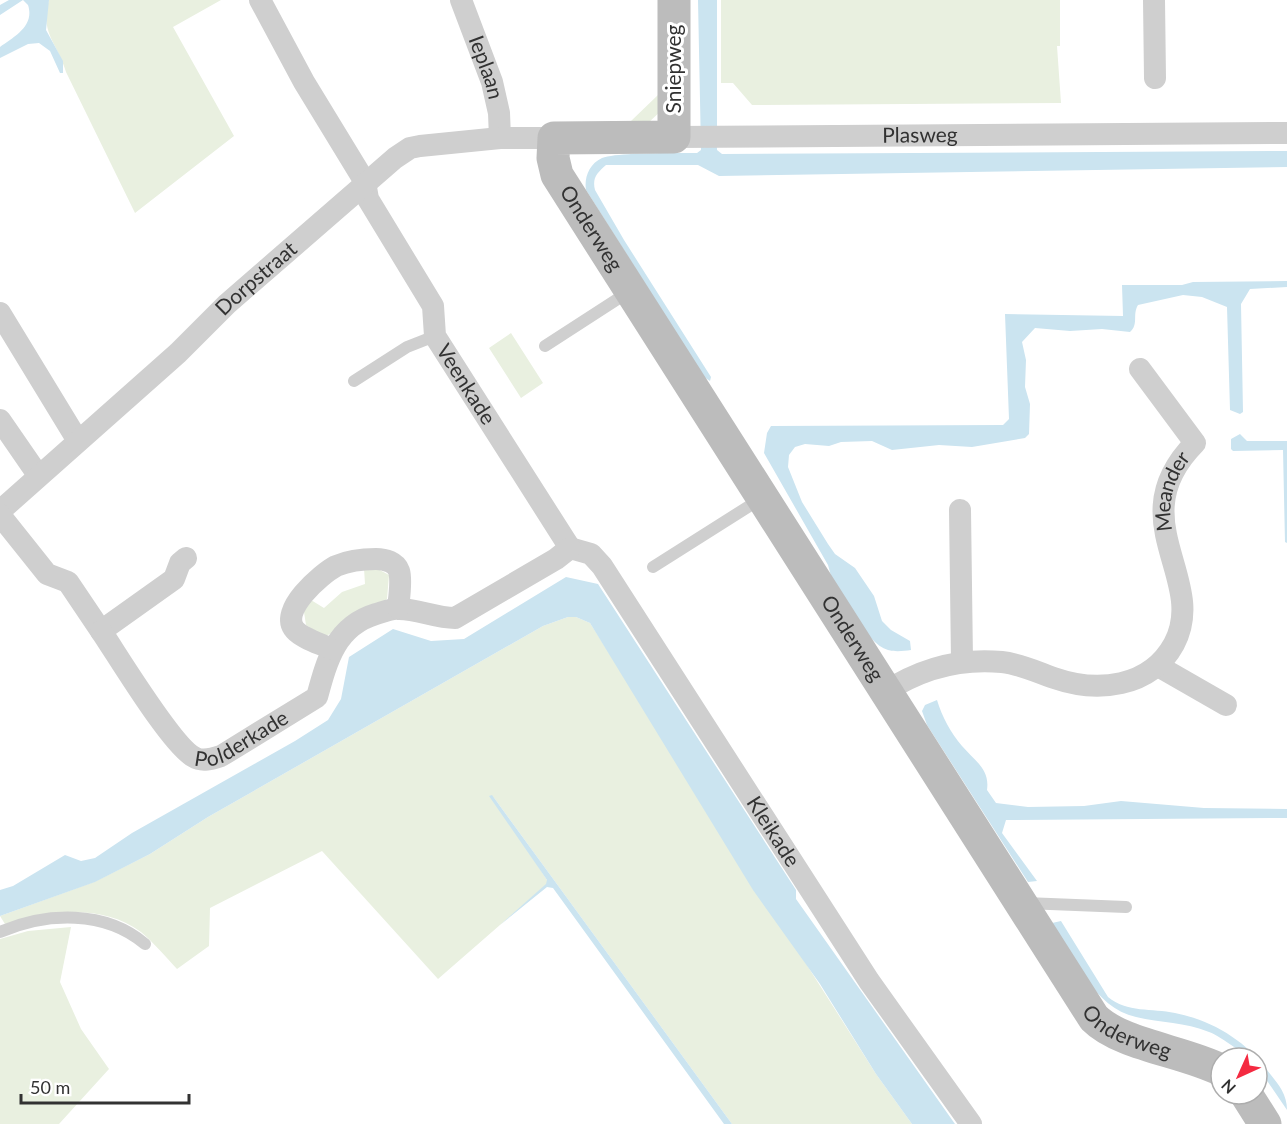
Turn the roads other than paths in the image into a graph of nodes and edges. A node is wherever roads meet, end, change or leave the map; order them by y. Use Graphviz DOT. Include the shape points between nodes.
graph roads {
  1 [pos="260,0"];
  2 [pos="462,0"];
  3 [pos="674,0"];
  4 [pos="1154,0"];
  5 [pos="1155,78"];
  6 [pos="1287,133"];
  7 [pos="500,138"];
  8 [pos="554,138"];
  9 [pos="698,138"];
  10 [pos="364,182"];
  11 [pos="632,290"];
  12 [pos="0,314"];
  13 [pos="435,336"];
  14 [pos="545,346"];
  15 [pos="1140,369"];
  16 [pos="354,381"];
  17 [pos="0,420"];
  18 [pos="78,441"];
  19 [pos="38,475"];
  20 [pos="763,497"];
  21 [pos="960,510"];
  22 [pos="0,513"];
  23 [pos="570,548"];
  24 [pos="186,558"];
  25 [pos="653,567"];
  26 [pos="398,608"];
  27 [pos="101,631"];
  28 [pos="331,649"];
  29 [pos="962,661"];
  30 [pos="1158,666"];
  31 [pos="885,692"];
  32 [pos="1226,705"];
  33 [pos="1020,903"];
  34 [pos="1126,907"];
  35 [pos="0,932"];
  36 [pos="145,944"];
  37 [pos="1209,1063"];
  38 [pos="1254,1106"];
  39 [pos="971,1124"];
  40 [pos="1265,1124"];
  1 -- 10 [label="street, Veenkade"];
  2 -- 7 [label="street, Ieplaan" via="492,82"];
  3 -- 9 [label="street, Sniepweg"];
  4 -- 5 [label="street"];
  6 -- 9 [label="street, Plasweg"];
  7 -- 8 [label="street, Dorpstraat"];
  7 -- 10 [label="street, Dorpstraat" via="410,148"];
  8 -- 9 [label="street, Plasweg"];
  8 -- 11 [label="street, Onderweg" via="557,175"];
  10 -- 13 [label="street, Veenkade" via="368,199 433,306"];
  10 -- 18 [label="street, Dorpstraat"];
  11 -- 14 [label="lane"];
  11 -- 20 [label="street, Onderweg"];
  12 -- 18 [label="street"];
  13 -- 16 [label="lane" via="407,347"];
  13 -- 23 [label="street, Veenkade"];
  15 -- 30 [label="street, Meander" via="1195,443 1180,459 1165,495 1163,517 1182,619 1177,638"];
  17 -- 19 [label="street"];
  18 -- 19 [label="street, Dorpstraat"];
  19 -- 22 [label="street, Dorpstraat"];
  20 -- 25 [label="lane"];
  20 -- 31 [label="street, Onderweg"];
  21 -- 29 [label="street"];
  22 -- 27 [label="street, Polderkade" via="47,574 68,582"];
  23 -- 26 [label="street" via="455,618"];
  23 -- 39 [label="street, Kleikade" via="591,554 602,566 869,981"];
  24 -- 27 [label="street" via="174,579"];
  26 -- 28 [label="street, Polderkade" via="359,622"];
  26 -- 28 [label="street" via="399,572 394,564 384,559 360,558 336,566 306,590 291,622 295,631"];
  27 -- 28 [label="street, Polderkade" via="178,743 196,759 220,756 317,697"];
  29 -- 30 [label="street, Meander" via="1005,662 1078,685 1102,686 1125,683"];
  29 -- 31 [label="street, Meander" via="922,673"];
  30 -- 32 [label="street"];
  31 -- 33 [label="street, Onderweg"];
  33 -- 34 [label="lane"];
  33 -- 37 [label="street, Onderweg" via="1104,1028"];
  35 -- 36 [label="lane" via="41,920 77,917 120,926"];
  38 -- 40 [label="street"];
}
